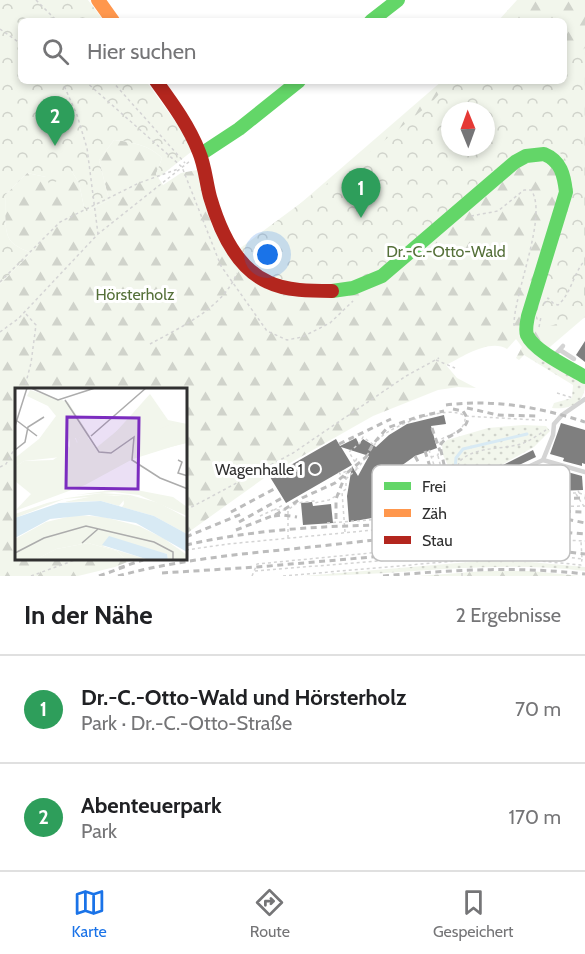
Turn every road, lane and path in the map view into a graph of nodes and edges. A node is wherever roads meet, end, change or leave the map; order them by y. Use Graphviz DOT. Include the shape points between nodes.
graph roads {
  1 [pos="36,0"];
  2 [pos="98,0"];
  3 [pos="398,0"];
  4 [pos="54,18"];
  5 [pos="110,18"];
  6 [pos="375,18"];
  7 [pos="0,29"];
  8 [pos="18,42"];
  9 [pos="63,84"];
  10 [pos="88,84"];
  11 [pos="115,84"];
  12 [pos="158,84"];
  13 [pos="295,84"];
  14 [pos="201,154"];
  15 [pos="186,164"];
  16 [pos="182,167"];
  17 [pos="178,169"];
  18 [pos="94,204"];
  19 [pos="469,217"];
  20 [pos="98,234"];
  21 [pos="585,260"];
  22 [pos="0,282"];
  23 [pos="233,284"];
  24 [pos="355,300"];
  25 [pos="24,312"];
  26 [pos="514,322"];
  27 [pos="0,332"];
  28 [pos="528,337"];
  29 [pos="150,344"];
  30 [pos="559,351"];
  31 [pos="440,358"];
  32 [pos="574,359"];
  33 [pos="435,360"];
  34 [pos="455,368"];
  35 [pos="585,377"];
  36 [pos="25,388"];
  37 [pos="558,393"];
  38 [pos="584,400"];
  39 [pos="465,416"];
  40 [pos="536,420"];
  41 [pos="550,426"];
  42 [pos="375,445"];
  43 [pos="15,448"];
  44 [pos="429,450"];
  45 [pos="350,454"];
  46 [pos="438,455"];
  47 [pos="346,456"];
  48 [pos="431,457"];
  49 [pos="357,458"];
  50 [pos="543,460"];
  51 [pos="355,462"];
  52 [pos="434,465"];
  53 [pos="440,465"];
  54 [pos="458,465"];
  55 [pos="532,465"];
  56 [pos="560,465"];
  57 [pos="0,467"];
  58 [pos="358,468"];
  59 [pos="570,468"];
  60 [pos="348,471"];
  61 [pos="339,472"];
  62 [pos="585,472"];
  63 [pos="346,480"];
  64 [pos="342,492"];
  65 [pos="570,492"];
  66 [pos="577,492"];
  67 [pos="585,495"];
  68 [pos="283,504"];
  69 [pos="584,507"];
  70 [pos="188,509"];
  71 [pos="273,510"];
  72 [pos="288,510"];
  73 [pos="260,516"];
  74 [pos="372,520"];
  75 [pos="345,522"];
  76 [pos="327,523"];
  77 [pos="372,530"];
  78 [pos="345,532"];
  79 [pos="288,538"];
  80 [pos="570,540"];
  81 [pos="581,541"];
  82 [pos="585,541"];
  83 [pos="583,549"];
  84 [pos="188,550"];
  85 [pos="372,553"];
  86 [pos="583,558"];
  87 [pos="72,561"];
  88 [pos="373,561"];
  89 [pos="457,561"];
  90 [pos="540,561"];
  91 [pos="255,571"];
  92 [pos="31,576"];
  93 [pos="252,576"];
  94 [pos="283,576"];
  1 -- 4 [label="path"];
  2 -- 5 [label="street"];
  3 -- 6 [label="street"];
  7 -- 8 [label="path"];
  9 -- 18 [label="path" via="84,137"];
  10 -- 16 [label="path"];
  11 -- 15 [label="path"];
  12 -- 14 [label="street"];
  13 -- 14 [label="street" via="247,124"];
  14 -- 15 [label="path"];
  14 -- 28 [label="street" via="214,208 235,251 253,273 274,285 326,292 352,290 382,276 515,162 535,153 554,157 560,165 566,192 528,315"];
  15 -- 16 [label="path"];
  16 -- 17 [label="path"];
  16 -- 23 [label="path" via="221,266"];
  17 -- 18 [label="path"];
  17 -- 20 [label="path"];
  18 -- 20 [label="path"];
  18 -- 22 [label="path" via="57,224"];
  19 -- 26 [label="path" via="498,211 524,190 533,192 535,215 530,250"];
  20 -- 25 [label="path"];
  21 -- 28 [label="path" via="564,300 558,305 548,298 540,310 540,326"];
  23 -- 24 [label="path" via="262,326 287,340 302,338 330,323"];
  23 -- 29 [label="path" via="205,311"];
  25 -- 27 [label="path"];
  25 -- 36 [label="path" via="36,325"];
  28 -- 30 [label="street" via="541,349"];
  30 -- 32 [label="lane"];
  30 -- 35 [label="street"];
  31 -- 33 [label="path"];
  33 -- 34 [label="path"];
  33 -- 70 [label="path" via="293,453"];
  37 -- 38 [label="path"];
  38 -- 50 [label="lane" via="554,424"];
  39 -- 40 [label="path"];
  39 -- 42 [label="path" via="454,412 422,418 395,428"];
  39 -- 46 [label="path" via="462,428 441,439"];
  41 -- 54 [label="path" via="523,443 468,455"];
  42 -- 45 [label="path" via="363,437"];
  42 -- 58 [label="path"];
  43 -- 57 [label="path"];
  44 -- 48 [label="path"];
  45 -- 47 [label="path"];
  45 -- 51 [label="path"];
  46 -- 48 [label="path"];
  46 -- 53 [label="path"];
  48 -- 52 [label="path"];
  49 -- 51 [label="path"];
  50 -- 55 [label="lane"];
  50 -- 56 [label="lane"];
  51 -- 58 [label="path"];
  58 -- 60 [label="path"];
  58 -- 63 [label="path"];
  59 -- 62 [label="lane"];
  60 -- 61 [label="path"];
  60 -- 63 [label="path"];
  63 -- 64 [label="path" via="347,489"];
  64 -- 72 [label="path" via="329,500 301,502"];
  64 -- 75 [label="path"];
  65 -- 66 [label="path"];
  66 -- 67 [label="path"];
  66 -- 69 [label="path"];
  68 -- 71 [label="path"];
  71 -- 72 [label="path"];
  71 -- 73 [label="path"];
  72 -- 79 [label="path"];
  74 -- 75 [label="path"];
  75 -- 76 [label="path"];
  75 -- 78 [label="path"];
  77 -- 78 [label="path"];
  78 -- 79 [label="path"];
  79 -- 84 [label="path"];
  80 -- 81 [label="path"];
  81 -- 82 [label="path"];
  81 -- 83 [label="path"];
  83 -- 86 [label="path"];
  85 -- 91 [label="path" via="257,564"];
  86 -- 90 [label="path" via="581,565"];
  87 -- 92 [label="path"];
  88 -- 91 [label="path"];
  89 -- 94 [label="path"];
  91 -- 93 [label="path"];
}
